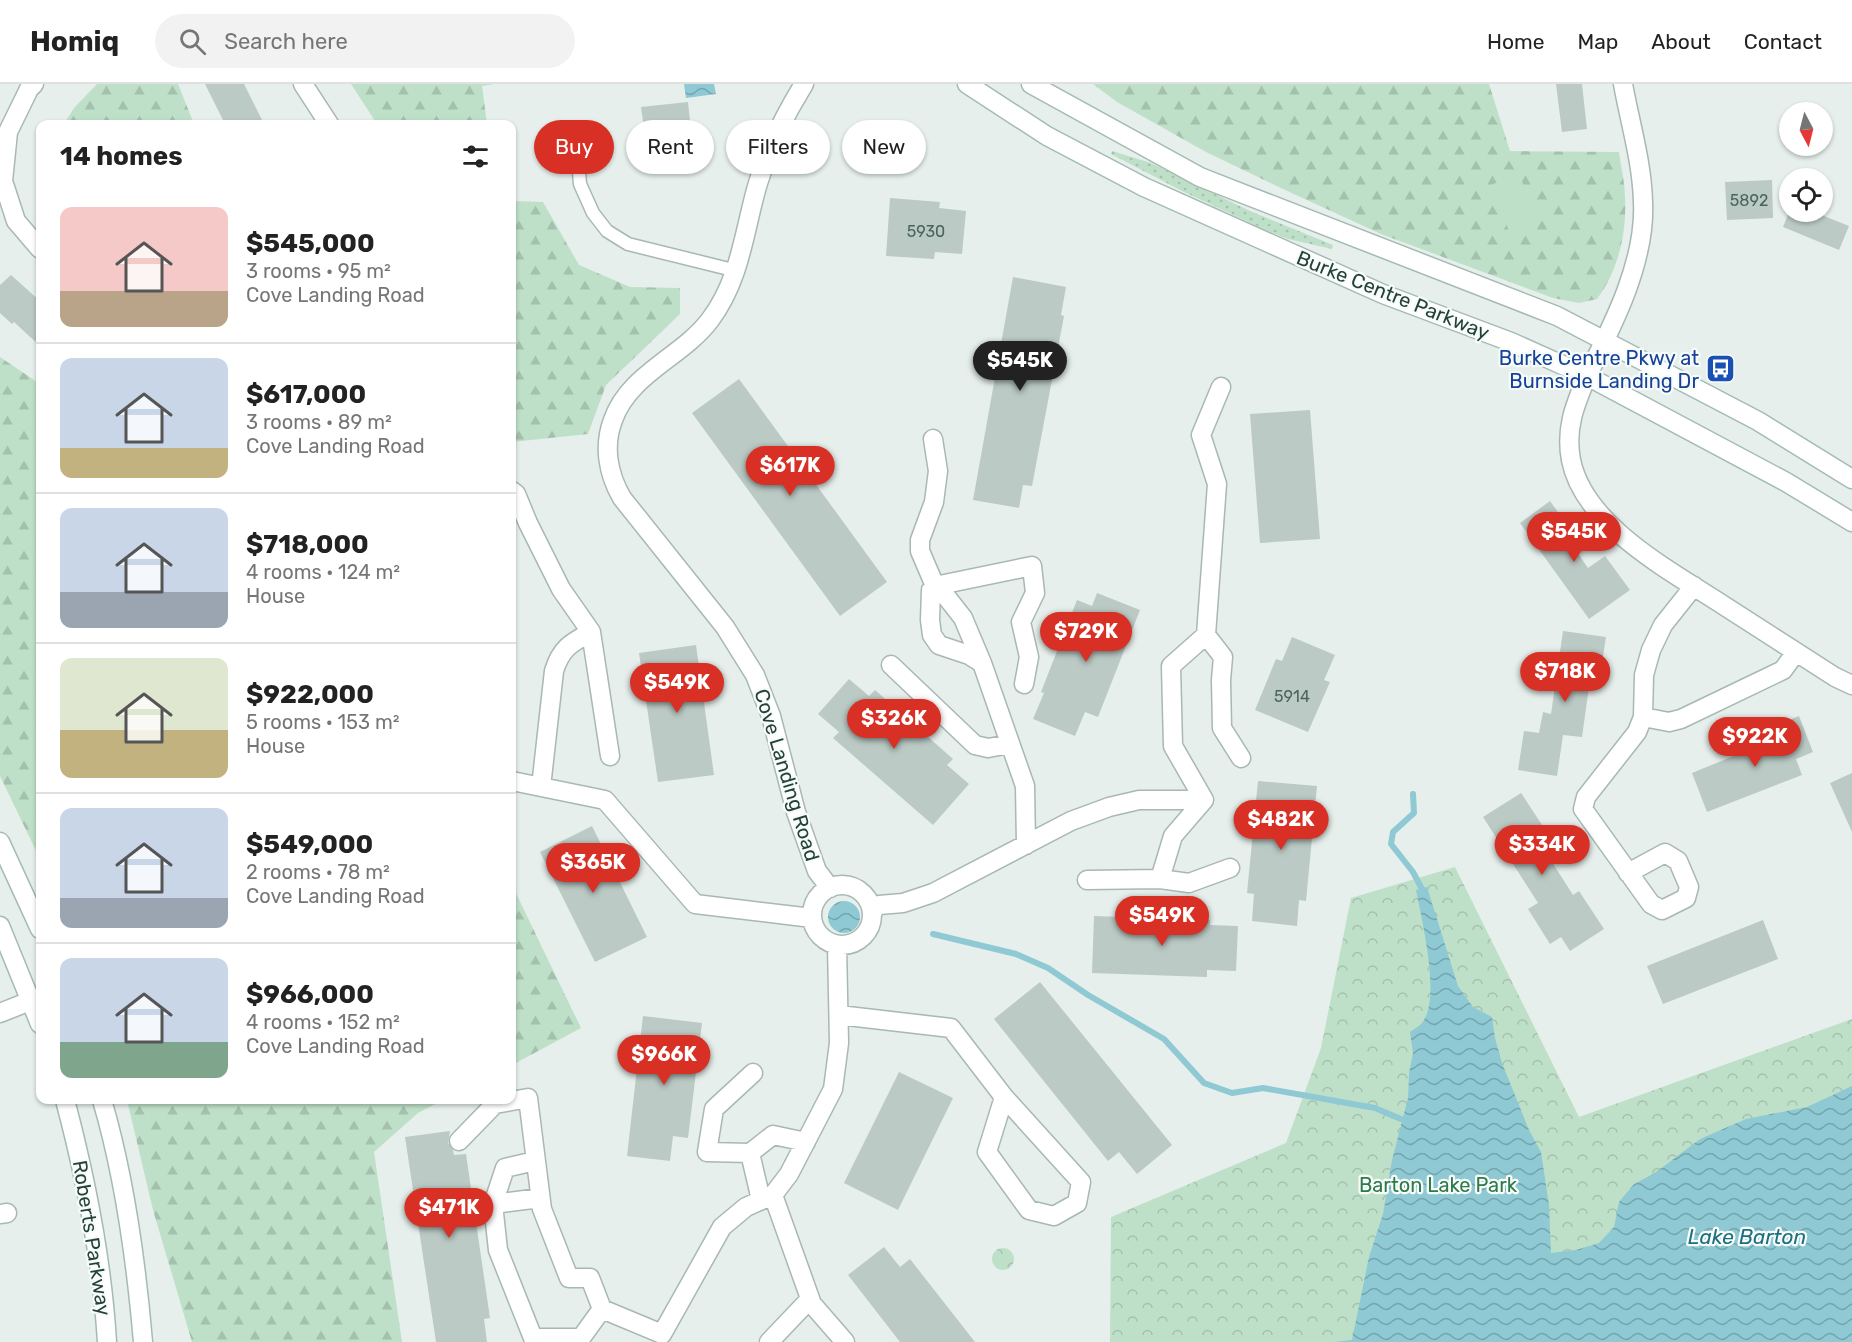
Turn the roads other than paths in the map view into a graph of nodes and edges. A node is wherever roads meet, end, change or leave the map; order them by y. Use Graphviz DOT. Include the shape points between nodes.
graph roads {
  1 [pos="34,84"];
  2 [pos="303,84"];
  3 [pos="804,84"];
  4 [pos="967,84"];
  5 [pos="1031,84"];
  6 [pos="1623,84"];
  7 [pos="326,120"];
  8 [pos="579,174"];
  9 [pos="36,244"];
  10 [pos="736,272"];
  11 [pos="1604,342"];
  12 [pos="1587,376"];
  13 [pos="1221,387"];
  14 [pos="933,439"];
  15 [pos="1852,479"];
  16 [pos="516,494"];
  17 [pos="1852,522"];
  18 [pos="935,586"];
  19 [pos="1694,586"];
  20 [pos="591,632"];
  21 [pos="1206,635"];
  22 [pos="1796,652"];
  23 [pos="982,663"];
  24 [pos="891,665"];
  25 [pos="1024,684"];
  26 [pos="1852,685"];
  27 [pos="1643,717"];
  28 [pos="1010,744"];
  29 [pos="610,756"];
  30 [pos="1241,758"];
  31 [pos="516,782"];
  32 [pos="541,787"];
  33 [pos="1203,800"];
  34 [pos="0,842"];
  35 [pos="1026,845"];
  36 [pos="1230,868"];
  37 [pos="1628,873"];
  38 [pos="1160,879"];
  39 [pos="1087,880"];
  40 [pos="830,888"];
  41 [pos="872,911"];
  42 [pos="812,918"];
  43 [pos="36,920"];
  44 [pos="0,926"];
  45 [pos="837,945"];
  46 [pos="36,998"];
  47 [pos="0,1013"];
  48 [pos="839,1015"];
  49 [pos="753,1073"];
  50 [pos="1004,1097"];
  51 [pos="516,1100"];
  52 [pos="66,1104"];
  53 [pos="103,1104"];
  54 [pos="495,1104"];
  55 [pos="459,1141"];
  56 [pos="806,1142"];
  57 [pos="750,1153"];
  58 [pos="535,1161"];
  59 [pos="540,1198"];
  60 [pos="767,1198"];
  61 [pos="493,1204"];
  62 [pos="810,1299"];
  63 [pos="602,1309"];
  64 [pos="107,1342"];
  65 [pos="143,1342"];
  66 [pos="769,1342"];
  67 [pos="845,1342"];
  1 -- 9 [label="street" via="8,132 3,181 16,221"];
  2 -- 7 [label="street"];
  3 -- 10 [label="street, Cove Landing Road" via="769,150"];
  4 -- 12 [label="street, Burke Centre Parkway" via="1047,136 1144,187 1383,294 1511,342"];
  5 -- 11 [label="street, Burke Centre Parkway" via="1200,177 1557,316"];
  6 -- 11 [label="street" via="1644,204 1636,262"];
  8 -- 10 [label="lane" via="593,213 607,231 628,244"];
  10 -- 40 [label="street, Cove Landing Road" via="710,321 627,394 609,430 609,467 622,498 725,627 755,675 771,716 799,822 817,871"];
  11 -- 12 [label="street"];
  11 -- 15 [label="street, Burke Centre Parkway" via="1758,421"];
  12 -- 17 [label="street, Burke Centre Parkway" via="1786,482"];
  12 -- 19 [label="street" via="1570,420 1571,460 1577,480 1592,504 1623,537"];
  13 -- 21 [label="street" via="1201,435 1217,484"];
  14 -- 18 [label="street" via="938,471 920,551"];
  16 -- 20 [label="street" via="561,589"];
  18 -- 23 [label="street" via="963,618"];
  18 -- 23 [label="street" via="931,590 932,635 939,645"];
  18 -- 25 [label="street" via="1032,566 1035,593 1021,622 1029,657"];
  19 -- 22 [label="street"];
  19 -- 27 [label="street" via="1663,625 1651,650 1644,675"];
  20 -- 29 [label="street"];
  20 -- 32 [label="street" via="569,644 558,657"];
  21 -- 30 [label="street" via="1223,657 1222,728"];
  21 -- 33 [label="street" via="1171,666 1173,746"];
  22 -- 26 [label="street"];
  22 -- 27 [label="street" via="1783,670 1681,719 1669,722"];
  23 -- 28 [label="street"];
  24 -- 28 [label="street" via="975,745 988,748"];
  27 -- 37 [label="street" via="1637,732 1586,797 1583,809"];
  28 -- 35 [label="street" via="1025,786"];
  31 -- 32 [label="street"];
  32 -- 42 [label="street" via="605,800 695,904"];
  33 -- 35 [label="street" via="1138,800 1109,807 1071,821"];
  33 -- 38 [label="street" via="1173,836"];
  34 -- 43 [label="street"];
  35 -- 41 [label="street" via="933,893 903,903 879,905"];
  36 -- 38 [label="street" via="1189,883"];
  38 -- 39 [label="street"];
  40 -- 41 [label="street" via="857,889"];
  40 -- 42 [label="street" via="816,900"];
  41 -- 45 [label="street" via="865,935 852,944"];
  42 -- 45 [label="street" via="819,934"];
  44 -- 46 [label="street"];
  45 -- 48 [label="street"];
  46 -- 47 [label="street"];
  48 -- 50 [label="street" via="951,1028"];
  48 -- 56 [label="street" via="833,1089"];
  49 -- 57 [label="street" via="714,1109 707,1152"];
  50 -- 50 [label="street" via="987,1152 1029,1210 1054,1216 1077,1203 1081,1182"];
  51 -- 58 [label="street" via="528,1098"];
  52 -- 64 [label="street, Roberts Parkway" via="95,1228"];
  53 -- 65 [label="street, Roberts Parkway" via="129,1221"];
  54 -- 55 [label="street"];
  56 -- 57 [label="street" via="773,1135"];
  56 -- 60 [label="street" via="789,1174"];
  57 -- 60 [label="street"];
  58 -- 59 [label="street"];
  58 -- 61 [label="street" via="505,1168"];
  59 -- 61 [label="street"];
  59 -- 63 [label="street" via="569,1278 590,1278"];
  60 -- 62 [label="street" via="793,1246"];
  60 -- 63 [label="street" via="746,1207 722,1227 662,1334"];
  61 -- 63 [label="street" via="498,1250 533,1338 581,1338"];
  62 -- 66 [label="street"];
  62 -- 67 [label="street"];
}
